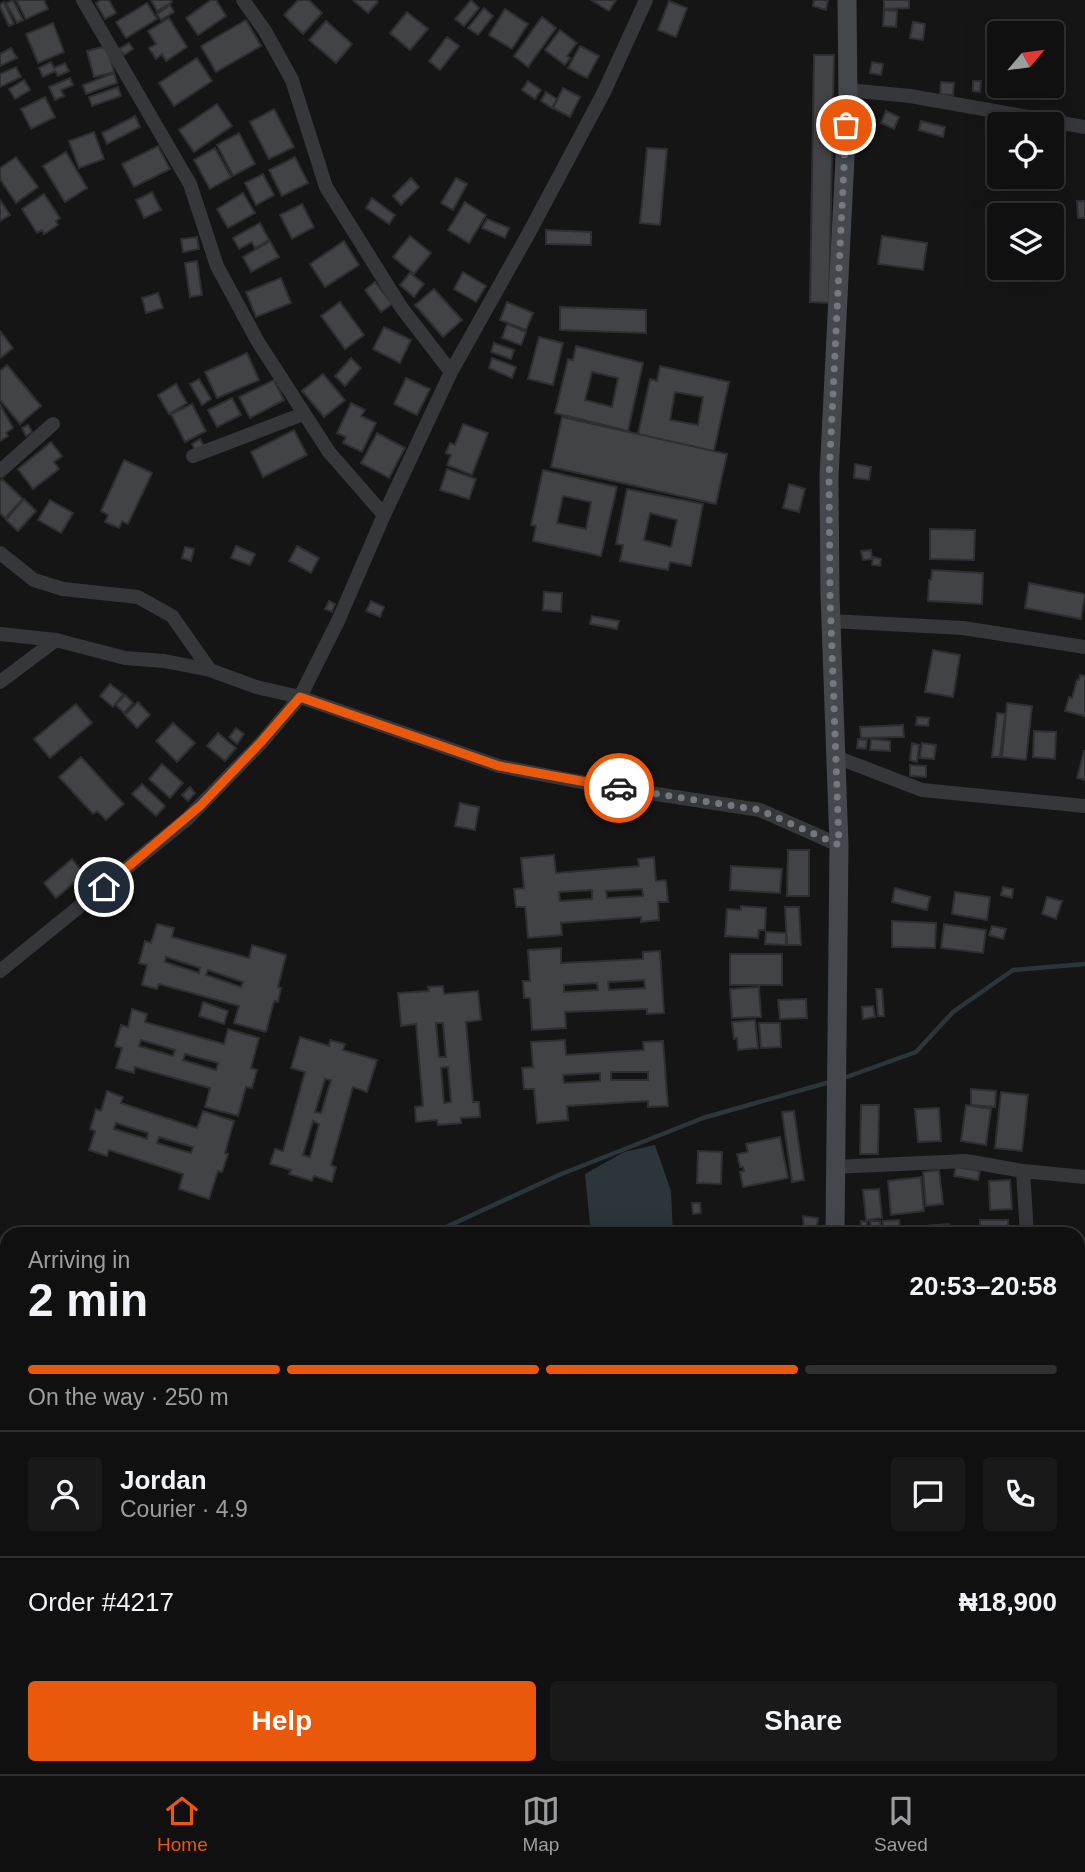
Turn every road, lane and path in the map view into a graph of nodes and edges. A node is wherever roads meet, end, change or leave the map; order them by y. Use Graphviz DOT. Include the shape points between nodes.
graph roads {
  1 [pos="83,0"];
  2 [pos="243,0"];
  3 [pos="646,0"];
  4 [pos="847,0"];
  5 [pos="848,90"];
  6 [pos="1085,127"];
  7 [pos="451,372"];
  8 [pos="303,414"];
  9 [pos="53,424"];
  10 [pos="193,456"];
  11 [pos="0,471"];
  12 [pos="384,515"];
  13 [pos="0,553"];
  14 [pos="831,621"];
  15 [pos="0,634"];
  16 [pos="56,640"];
  17 [pos="1085,647"];
  18 [pos="210,670"];
  19 [pos="0,682"];
  20 [pos="300,697"];
  21 [pos="836,757"];
  22 [pos="1085,806"];
  23 [pos="839,845"];
  24 [pos="0,971"];
  25 [pos="834,1167"];
  26 [pos="1023,1171"];
  27 [pos="1085,1177"];
  28 [pos="835,1227"];
  29 [pos="1027,1227"];
  1 -- 8 [label="street" via="190,184 217,265"];
  2 -- 7 [label="street" via="292,80 326,187 401,307"];
  3 -- 7 [label="street" via="604,92"];
  4 -- 5 [label="main road"];
  5 -- 6 [label="street" via="910,96"];
  5 -- 14 [label="main road" via="831,398"];
  7 -- 12 [label="street"];
  8 -- 10 [label="street"];
  8 -- 12 [label="street"];
  9 -- 11 [label="street"];
  12 -- 20 [label="street"];
  13 -- 18 [label="street" via="34,580 63,589 138,597 172,616"];
  14 -- 17 [label="street" via="963,628"];
  14 -- 21 [label="main road"];
  15 -- 16 [label="street"];
  16 -- 18 [label="street" via="125,658"];
  16 -- 19 [label="street"];
  18 -- 20 [label="street"];
  20 -- 23 [label="street" via="499,766 760,810"];
  20 -- 24 [label="street" via="187,819"];
  21 -- 22 [label="street" via="922,790"];
  21 -- 23 [label="main road"];
  23 -- 25 [label="main road"];
  25 -- 26 [label="street" via="966,1161"];
  25 -- 28 [label="main road"];
  26 -- 27 [label="street"];
  26 -- 29 [label="street"];
}
